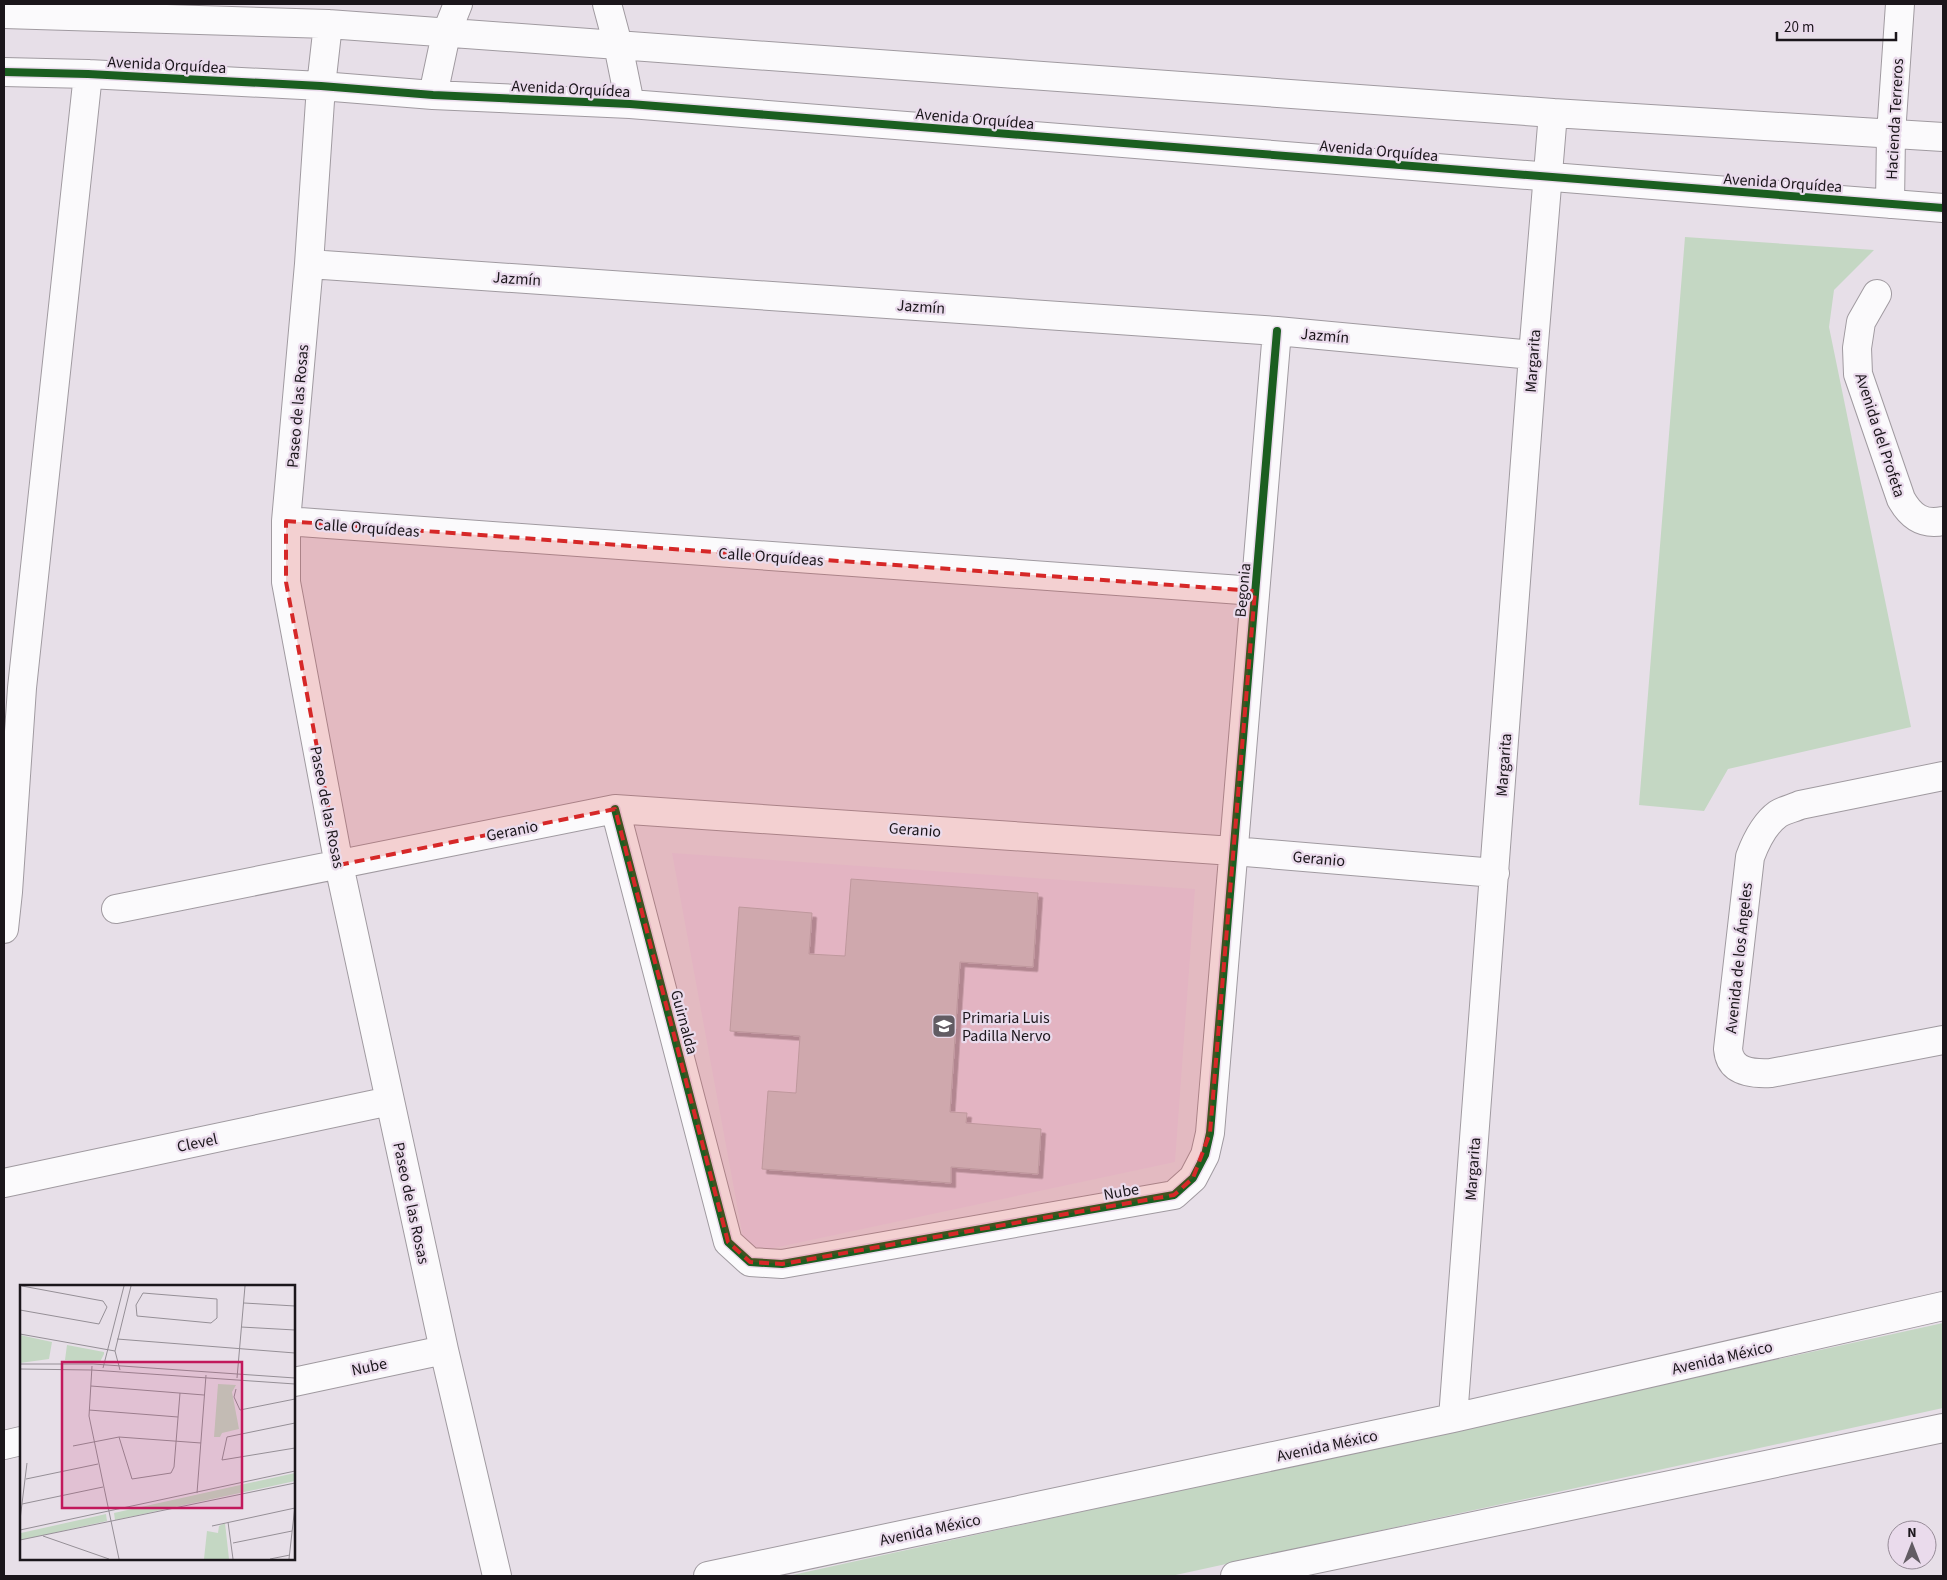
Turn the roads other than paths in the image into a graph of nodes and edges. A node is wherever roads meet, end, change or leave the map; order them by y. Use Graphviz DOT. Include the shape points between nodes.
graph roads {
  1 [pos="458,4"];
  2 [pos="607,4"];
  3 [pos="1900,4"];
  4 [pos="4,14"];
  5 [pos="328,24"];
  6 [pos="446,34"];
  7 [pos="618,45"];
  8 [pos="4,72"];
  9 [pos="88,74"];
  10 [pos="321,86"];
  11 [pos="433,95"];
  12 [pos="630,104"];
  13 [pos="1553,113"];
  14 [pos="1891,134"];
  15 [pos="1943,137"];
  16 [pos="1548,178"];
  17 [pos="1890,204"];
  18 [pos="1943,208"];
  19 [pos="309,264"];
  20 [pos="1877,294"];
  21 [pos="1278,331"];
  22 [pos="1533,354"];
  23 [pos="286,521"];
  24 [pos="1943,521"];
  25 [pos="1255,591"];
  26 [pos="1943,776"];
  27 [pos="615,809"];
  28 [pos="1233,851"];
  29 [pos="339,865"];
  30 [pos="1495,873"];
  31 [pos="116,909"];
  32 [pos="4,930"];
  33 [pos="1943,1040"];
  34 [pos="390,1101"];
  35 [pos="4,1183"];
  36 [pos="728,1242"];
  37 [pos="1943,1306"];
  38 [pos="444,1350"];
  39 [pos="295,1382"];
  40 [pos="1453,1418"];
  41 [pos="1943,1428"];
  42 [pos="20,1441"];
  43 [pos="4,1445"];
  44 [pos="498,1576"];
  45 [pos="708,1576"];
  46 [pos="1236,1576"];
  1 -- 6 [label="street"];
  2 -- 7 [label="street"];
  3 -- 14 [label="street, Hacienda Terreros"];
  4 -- 5 [label="street"];
  5 -- 6 [label="street"];
  5 -- 10 [label="street, Paseo de las Rosas"];
  6 -- 7 [label="street"];
  6 -- 11 [label="street"];
  7 -- 12 [label="street"];
  7 -- 13 [label="street"];
  8 -- 9 [label="street, Avenida Orquídea"];
  9 -- 10 [label="street, Avenida Orquídea"];
  9 -- 32 [label="street" via="22,688"];
  10 -- 11 [label="street, Avenida Orquídea"];
  10 -- 19 [label="street, Paseo de las Rosas"];
  11 -- 12 [label="street, Avenida Orquídea"];
  12 -- 16 [label="street, Avenida Orquídea"];
  13 -- 14 [label="street"];
  13 -- 16 [label="street, Margarita"];
  14 -- 15 [label="street"];
  14 -- 17 [label="street, Hacienda Terreros"];
  16 -- 17 [label="street, Avenida Orquídea"];
  16 -- 22 [label="street, Margarita"];
  17 -- 18 [label="street, Avenida Orquídea"];
  19 -- 21 [label="street, Jazmín"];
  19 -- 23 [label="street, Paseo de las Rosas"];
  20 -- 24 [label="street, Avenida del Profeta" via="1861,322 1856,348 1858,374 1907,510 1926,522"];
  21 -- 22 [label="street, Jazmín"];
  21 -- 25 [label="street, Begonia"];
  22 -- 30 [label="street, Margarita"];
  23 -- 25 [label="street, Calle Orquídeas"];
  23 -- 29 [label="street, Paseo de las Rosas" via="286,582"];
  25 -- 28 [label="street, Begonia"];
  26 -- 33 [label="street, Avenida de los Ángeles" via="1800,805 1779,813 1768,824 1750,857 1728,1049 1735,1065 1744,1071 1760,1074"];
  27 -- 28 [label="street, Geranio"];
  27 -- 29 [label="street, Geranio"];
  27 -- 36 [label="street, Guirnalda"];
  28 -- 30 [label="street, Geranio"];
  28 -- 36 [label="street, Nube" via="1210,1133 1205,1155 1193,1178 1174,1195 782,1264 750,1262"];
  29 -- 31 [label="street, Geranio"];
  29 -- 34 [label="street, Paseo de las Rosas"];
  30 -- 40 [label="street, Margarita"];
  34 -- 35 [label="street, Clevel"];
  34 -- 38 [label="street, Paseo de las Rosas"];
  37 -- 40 [label="street, Avenida México"];
  38 -- 39 [label="street, Nube"];
  38 -- 44 [label="street, Paseo de las Rosas"];
  40 -- 45 [label="street, Avenida México"];
  41 -- 46 [label="street"];
  42 -- 43 [label="street"];
}
